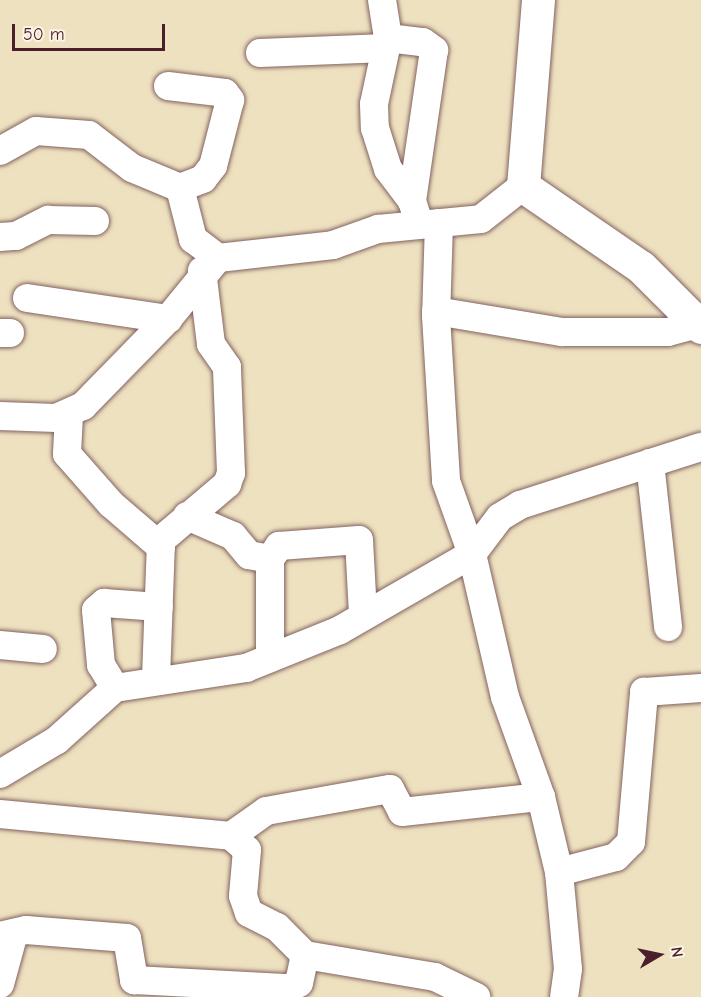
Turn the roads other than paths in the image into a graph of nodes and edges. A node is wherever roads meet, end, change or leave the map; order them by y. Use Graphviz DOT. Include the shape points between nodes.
graph roads {
  1 [pos="382,0"];
  2 [pos="538,0"];
  3 [pos="387,43"];
  4 [pos="260,53"];
  5 [pos="168,86"];
  6 [pos="0,151"];
  7 [pos="523,186"];
  8 [pos="180,188"];
  9 [pos="424,216"];
  10 [pos="96,222"];
  11 [pos="0,237"];
  12 [pos="210,264"];
  13 [pos="27,298"];
  14 [pos="436,311"];
  15 [pos="168,319"];
  16 [pos="699,325"];
  17 [pos="69,415"];
  18 [pos="0,416"];
  19 [pos="701,447"];
  20 [pos="650,463"];
  21 [pos="187,516"];
  22 [pos="161,547"];
  23 [pos="472,554"];
  24 [pos="270,559"];
  25 [pos="159,607"];
  26 [pos="363,614"];
  27 [pos="668,627"];
  28 [pos="0,645"];
  29 [pos="43,649"];
  30 [pos="270,658"];
  31 [pos="156,678"];
  32 [pos="115,688"];
  33 [pos="701,688"];
  34 [pos="3,767"];
  35 [pos="542,797"];
  36 [pos="0,814"];
  37 [pos="231,836"];
  38 [pos="559,872"];
  39 [pos="7,935"];
  40 [pos="305,954"];
  41 [pos="0,984"];
  42 [pos="476,997"];
  43 [pos="564,997"];
  1 -- 3 [label="street"];
  2 -- 7 [label="main road"];
  3 -- 4 [label="street"];
  3 -- 9 [label="street" via="374,104 375,128 388,169"];
  3 -- 9 [label="street" via="423,42 434,50"];
  5 -- 8 [label="street" via="225,93 230,100 213,166 203,179"];
  6 -- 8 [label="street" via="36,131 80,133 102,142 132,168"];
  7 -- 9 [label="street" via="481,219"];
  7 -- 16 [label="main road" via="641,267"];
  8 -- 12 [label="street" via="193,239"];
  9 -- 12 [label="street" via="333,245"];
  9 -- 14 [label="street"];
  10 -- 11 [label="street" via="48,220 16,236"];
  12 -- 15 [label="street"];
  12 -- 21 [label="street" via="211,344 227,367 231,473 227,484"];
  13 -- 15 [label="street"];
  14 -- 16 [label="street" via="562,332 668,332"];
  14 -- 23 [label="street" via="446,481"];
  15 -- 17 [label="street"];
  17 -- 18 [label="street"];
  17 -- 22 [label="street" via="67,454 111,504"];
  19 -- 20 [label="street"];
  20 -- 23 [label="street" via="520,505 500,518"];
  20 -- 27 [label="street"];
  21 -- 22 [label="street" via="165,533"];
  21 -- 24 [label="street" via="233,536 249,555"];
  22 -- 25 [label="street"];
  23 -- 26 [label="street" via="429,583"];
  23 -- 35 [label="street" via="505,697"];
  24 -- 26 [label="street" via="279,546 358,540"];
  24 -- 30 [label="street"];
  25 -- 31 [label="street"];
  25 -- 32 [label="street" via="104,603 96,610 101,665"];
  26 -- 30 [label="street" via="340,630"];
  28 -- 29 [label="street"];
  30 -- 31 [label="street" via="246,668"];
  31 -- 32 [label="street"];
  32 -- 34 [label="street" via="57,740"];
  33 -- 38 [label="street" via="644,692 631,842 616,857"];
  35 -- 37 [label="street" via="402,812 390,789 266,811"];
  35 -- 38 [label="street"];
  36 -- 37 [label="street"];
  37 -- 40 [label="street" via="247,850 243,896 249,913 277,927"];
  38 -- 43 [label="street" via="568,969"];
  39 -- 40 [label="street" via="127,938 134,980 289,988 298,983"];
  39 -- 41 [label="street"];
  40 -- 42 [label="street" via="435,977"];
}
